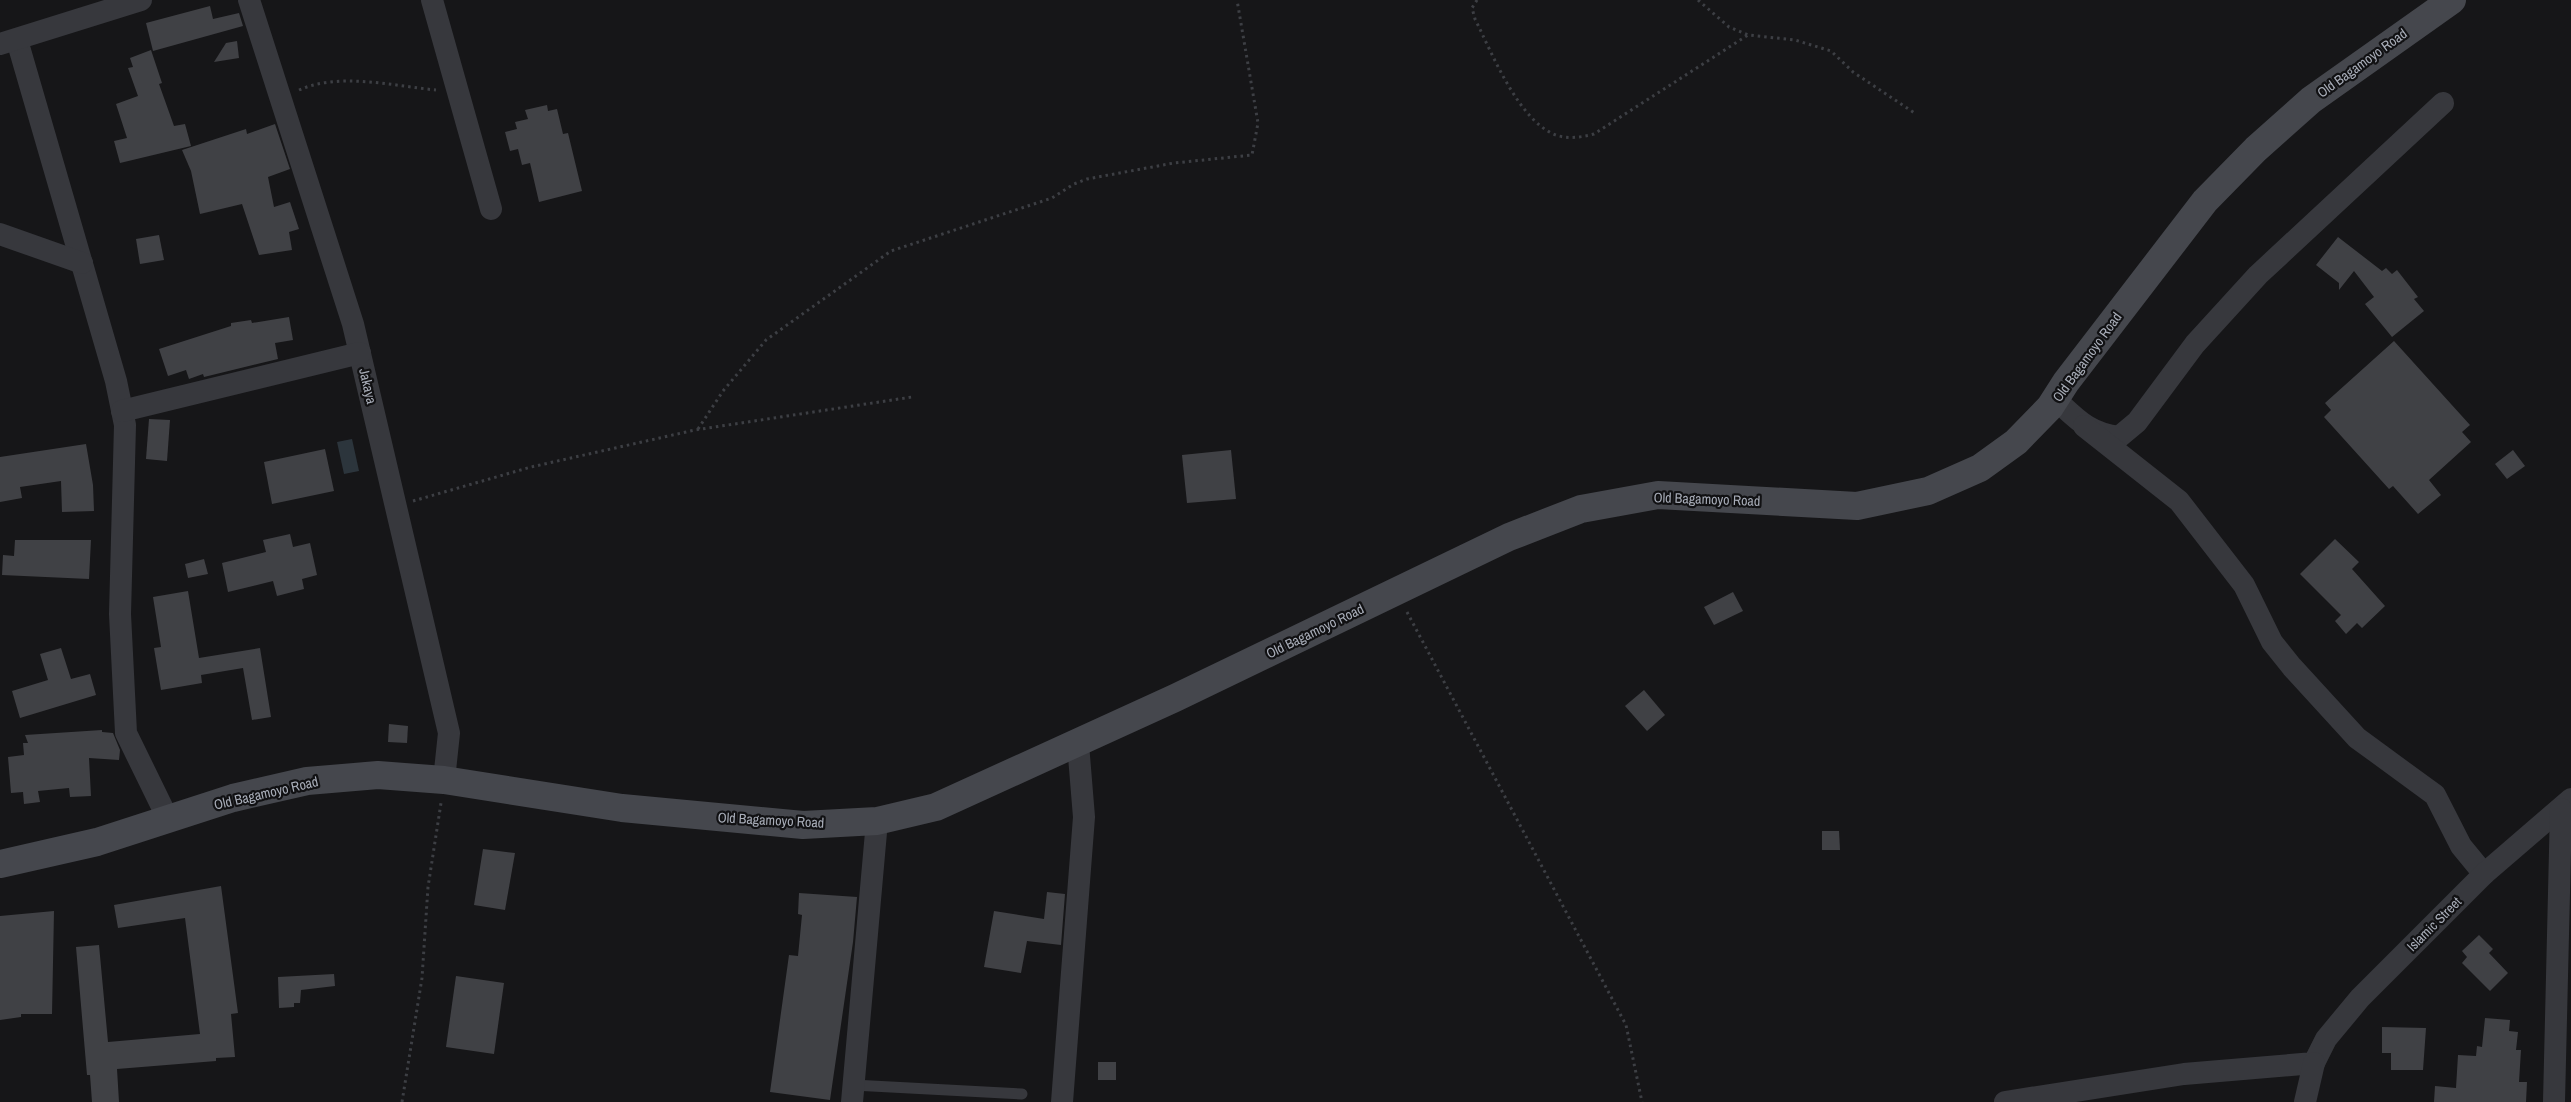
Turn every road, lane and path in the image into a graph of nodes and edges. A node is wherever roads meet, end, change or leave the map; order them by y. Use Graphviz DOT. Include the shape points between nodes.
graph roads {
  1 [pos="140,0"];
  2 [pos="249,0"];
  3 [pos="432,0"];
  4 [pos="1237,0"];
  5 [pos="1477,0"];
  6 [pos="1698,0"];
  7 [pos="2452,0"];
  8 [pos="1748,35"];
  9 [pos="8,42"];
  10 [pos="458,92"];
  11 [pos="280,99"];
  12 [pos="2443,103"];
  13 [pos="1916,114"];
  14 [pos="491,209"];
  15 [pos="0,234"];
  16 [pos="82,263"];
  17 [pos="360,353"];
  18 [pos="912,397"];
  19 [pos="2055,399"];
  20 [pos="122,411"];
  21 [pos="2084,426"];
  22 [pos="698,429"];
  23 [pos="396,506"];
  24 [pos="1396,591"];
  25 [pos="1078,744"];
  26 [pos="444,780"];
  27 [pos="2566,804"];
  28 [pos="168,820"];
  29 [pos="877,821"];
  30 [pos="0,864"];
  31 [pos="2484,874"];
  32 [pos="2314,1063"];
  33 [pos="852,1094"];
  34 [pos="1022,1094"];
  35 [pos="402,1102"];
  36 [pos="1062,1102"];
  37 [pos="1642,1102"];
  38 [pos="2005,1102"];
  39 [pos="2305,1102"];
  40 [pos="2554,1102"];
  1 -- 9 [label="street"];
  2 -- 11 [label="street, Jakaya"];
  3 -- 10 [label="street"];
  4 -- 22 [label="path" via="1258,123 1252,155 1174,163 1088,179 1052,198 891,251 766,340 723,391"];
  5 -- 8 [label="path" via="1472,8 1475,19 1513,95 1543,128 1559,136 1576,138 1594,134"];
  6 -- 8 [label="path" via="1729,27"];
  7 -- 19 [label="street, Old Bagamoyo Road" via="2311,100 2205,201"];
  8 -- 13 [label="path" via="1795,40 1831,51 1853,72"];
  9 -- 16 [label="street"];
  10 -- 11 [label="path" via="352,82 310,86"];
  10 -- 14 [label="street"];
  11 -- 17 [label="street, Jakaya"];
  12 -- 21 [label="street" via="2258,275 2195,344 2137,422 2119,437 2102,435"];
  15 -- 16 [label="street"];
  16 -- 20 [label="street"];
  17 -- 20 [label="street"];
  17 -- 23 [label="street, Jakaya"];
  18 -- 22 [label="path"];
  19 -- 21 [label="street"];
  19 -- 24 [label="street, Old Bagamoyo Road" via="2016,442 1980,468 1928,490 1857,506 1658,495 1582,510 1509,537"];
  20 -- 28 [label="street" via="126,425 120,614 126,733"];
  21 -- 31 [label="street" via="2179,501 2244,585 2272,642 2292,667 2357,738 2435,794 2461,846"];
  22 -- 23 [label="path" via="531,467"];
  23 -- 26 [label="street, Jakaya" via="449,733"];
  24 -- 25 [label="street, Old Bagamoyo Road"];
  24 -- 37 [label="path" via="1626,1025"];
  25 -- 29 [label="street, Old Bagamoyo Road" via="936,807"];
  25 -- 36 [label="street" via="1084,817"];
  26 -- 28 [label="street, Old Bagamoyo Road" via="378,775 307,781 233,798"];
  26 -- 29 [label="street, Old Bagamoyo Road" via="622,808 803,825"];
  26 -- 35 [label="path" via="428,887 422,978"];
  27 -- 31 [label="street, Islamic Street"];
  27 -- 40 [label="street"];
  28 -- 30 [label="street, Old Bagamoyo Road" via="97,842"];
  29 -- 33 [label="street"];
  31 -- 32 [label="street, Islamic Street" via="2360,998 2326,1039"];
  32 -- 38 [label="street" via="2184,1074"];
  32 -- 39 [label="street, Islamic Street"];
  33 -- 34 [label="lane"];
}
